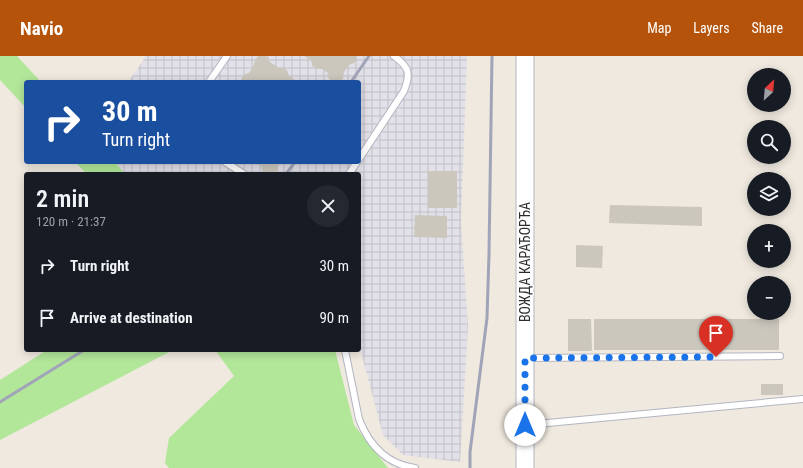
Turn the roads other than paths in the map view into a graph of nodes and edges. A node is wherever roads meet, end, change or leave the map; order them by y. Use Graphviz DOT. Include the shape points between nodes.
graph roads {
  1 [pos="227,56"];
  2 [pos="394,56"];
  3 [pos="525,56"];
  4 [pos="210,80"];
  5 [pos="361,156"];
  6 [pos="228,164"];
  7 [pos="241,172"];
  8 [pos="345,352"];
  9 [pos="780,356"];
  10 [pos="525,358"];
  11 [pos="803,399"];
  12 [pos="525,425"];
  13 [pos="406,467"];
  14 [pos="415,468"];
  15 [pos="525,468"];
  1 -- 4 [label="lane"];
  2 -- 5 [label="lane" via="407,69 407,83"];
  3 -- 10 [label="main road, ВОЖДА КАРАЂОРЂА"];
  6 -- 7 [label="lane"];
  8 -- 13 [label="lane" via="363,429 381,454"];
  9 -- 10 [label="lane"];
  10 -- 12 [label="main road, ВОЖДА КАРАЂОРЂА"];
  11 -- 12 [label="lane"];
  12 -- 15 [label="main road, ВОЖДА КАРАЂОРЂА"];
  13 -- 14 [label="lane"];
}
